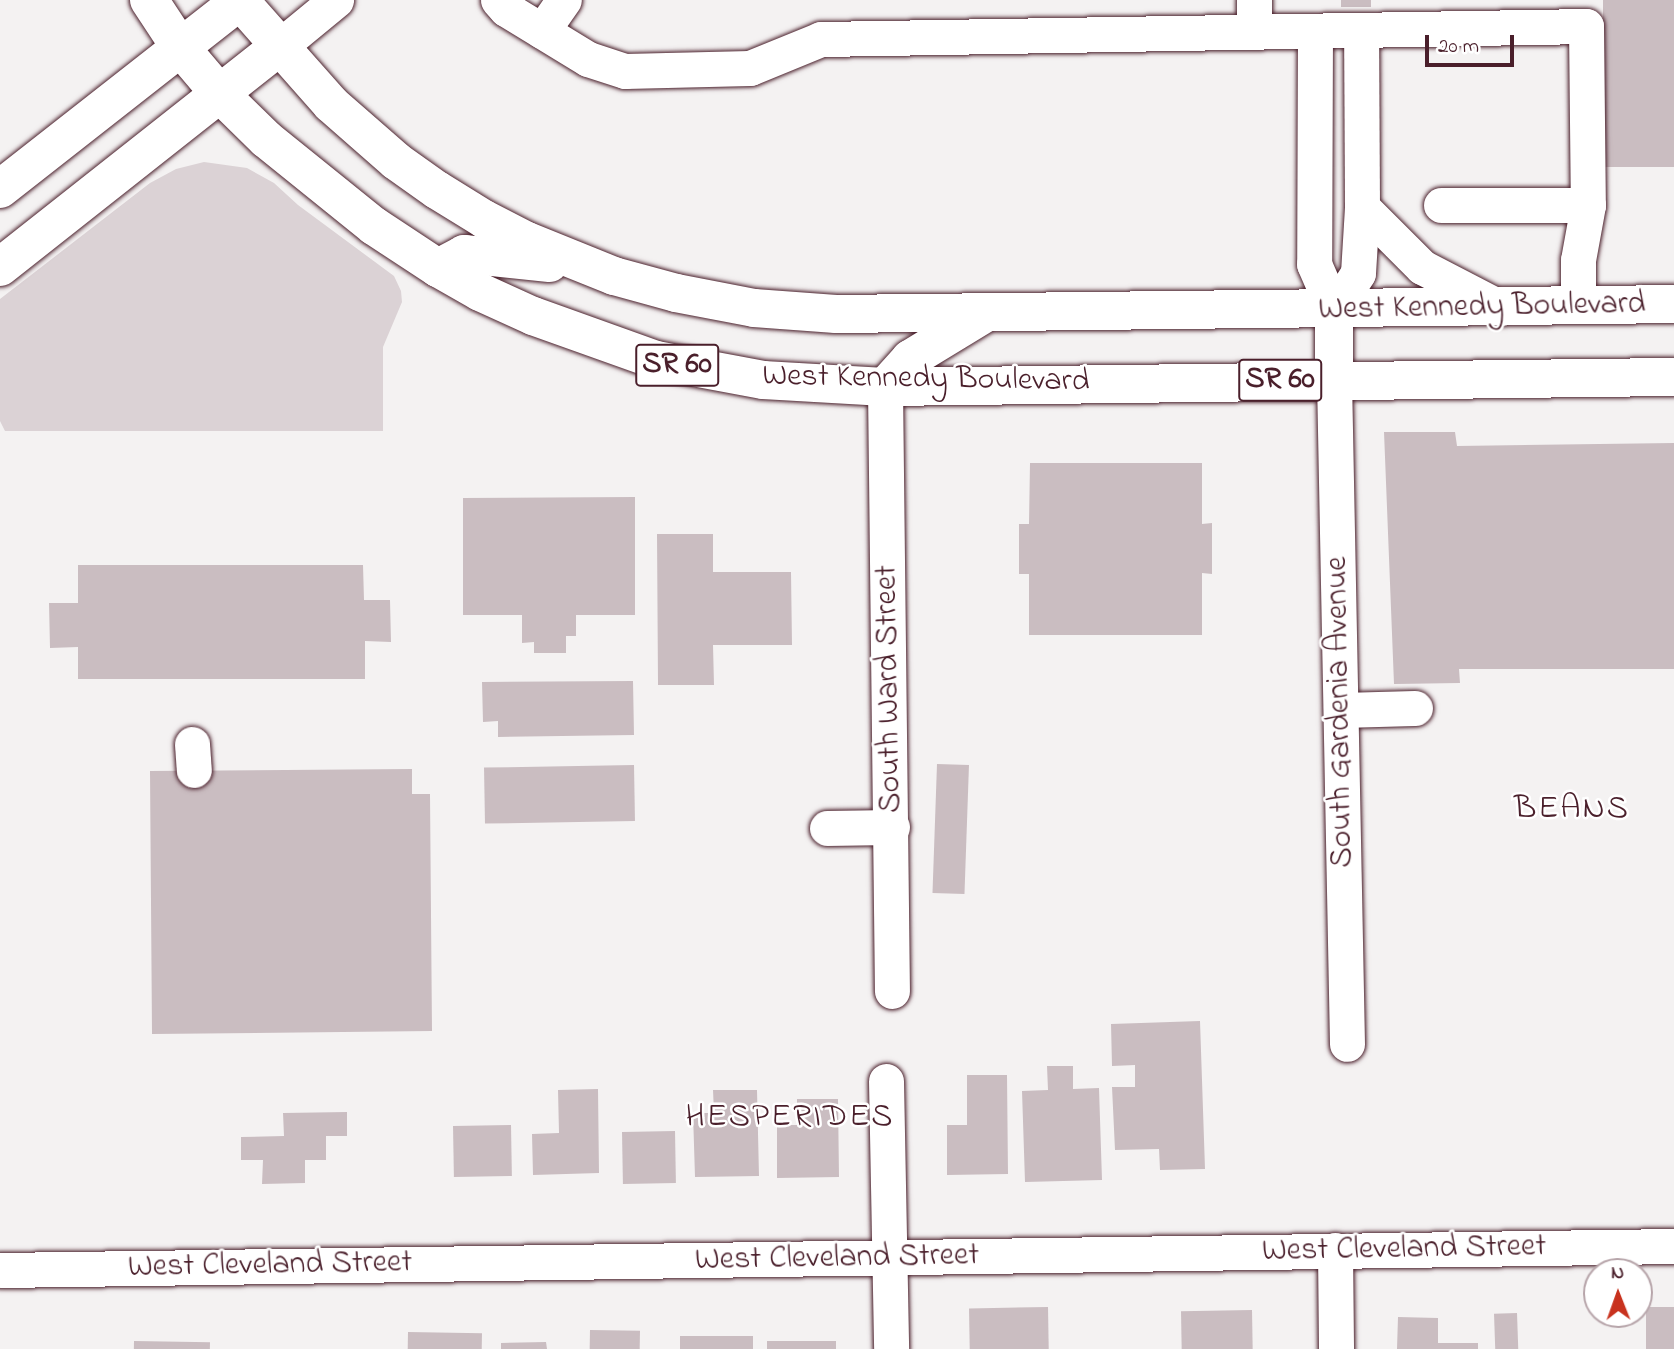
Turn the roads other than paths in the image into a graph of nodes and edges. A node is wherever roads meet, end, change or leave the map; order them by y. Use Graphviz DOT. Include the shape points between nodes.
graph roads {
  1 [pos="149,0"];
  2 [pos="336,0"];
  3 [pos="498,0"];
  4 [pos="564,0"];
  5 [pos="239,1"];
  6 [pos="1547,13"];
  7 [pos="1254,16"];
  8 [pos="1315,30"];
  9 [pos="1361,30"];
  10 [pos="542,31"];
  11 [pos="180,47"];
  12 [pos="279,47"];
  13 [pos="219,93"];
  14 [pos="0,189"];
  15 [pos="1441,205"];
  16 [pos="1587,205"];
  17 [pos="1362,207"];
  18 [pos="0,268"];
  19 [pos="438,268"];
  20 [pos="614,276"];
  21 [pos="1674,304"];
  22 [pos="1578,306"];
  23 [pos="1501,308"];
  24 [pos="1334,310"];
  25 [pos="984,314"];
  26 [pos="1674,377"];
  27 [pos="1334,379"];
  28 [pos="886,387"];
  29 [pos="1415,708"];
  30 [pos="1341,710"];
  31 [pos="892,827"];
  32 [pos="827,828"];
  33 [pos="892,991"];
  34 [pos="1348,1044"];
  35 [pos="886,1081"];
  36 [pos="1674,1246"];
  37 [pos="1335,1250"];
  38 [pos="891,1258"];
  39 [pos="0,1270"];
  40 [pos="891,1349"];
  41 [pos="1336,1349"];
  1 -- 11 [label="main road, SR 60"];
  2 -- 12 [label="street"];
  3 -- 10 [label="street"];
  4 -- 10 [label="street"];
  5 -- 11 [label="main road, West Kennedy Boulevard"];
  5 -- 12 [label="main road, West Kennedy Boulevard / SR 60"];
  6 -- 9 [label="street"];
  6 -- 16 [label="street" via="1586,26"];
  7 -- 8 [label="street"];
  7 -- 10 [label="street" via="821,39 750,68 625,71 588,60"];
  8 -- 9 [label="street"];
  8 -- 24 [label="street" via="1314,264"];
  9 -- 17 [label="street"];
  11 -- 13 [label="main road, SR 60"];
  11 -- 14 [label="main road, West Kennedy Boulevard"];
  12 -- 13 [label="main road"];
  12 -- 20 [label="main road, West Kennedy Boulevard / SR 60" via="331,104 437,190 527,241"];
  13 -- 18 [label="main road"];
  13 -- 19 [label="main road, West Kennedy Boulevard / SR 60" via="323,187"];
  15 -- 16 [label="street"];
  16 -- 22 [label="street" via="1577,260"];
  17 -- 23 [label="street" via="1422,267"];
  17 -- 24 [label="street" via="1357,273"];
  19 -- 20 [label="main road" via="464,254 524,258"];
  19 -- 28 [label="main road, West Kennedy Boulevard / SR 60" via="533,316 656,360 763,380"];
  20 -- 25 [label="main road, West Kennedy Boulevard / SR 60" via="754,308 836,314"];
  21 -- 22 [label="main road, West Kennedy Boulevard / SR 60"];
  22 -- 23 [label="main road, West Kennedy Boulevard / SR 60"];
  23 -- 24 [label="main road, West Kennedy Boulevard / SR 60"];
  24 -- 25 [label="main road, West Kennedy Boulevard / SR 60"];
  24 -- 27 [label="main road"];
  25 -- 28 [label="main road" via="910,359"];
  26 -- 27 [label="main road, West Kennedy Boulevard / SR 60"];
  27 -- 28 [label="main road, West Kennedy Boulevard / SR 60"];
  27 -- 30 [label="street, South Gardenia Avenue"];
  28 -- 31 [label="street, South Ward Street"];
  29 -- 30 [label="street"];
  30 -- 34 [label="street, South Gardenia Avenue"];
  31 -- 32 [label="street"];
  31 -- 33 [label="street, South Ward Street"];
  35 -- 38 [label="street"];
  36 -- 37 [label="street, West Cleveland Street"];
  37 -- 38 [label="street, West Cleveland Street"];
  37 -- 41 [label="street"];
  38 -- 39 [label="street, West Cleveland Street"];
  38 -- 40 [label="street"];
}
